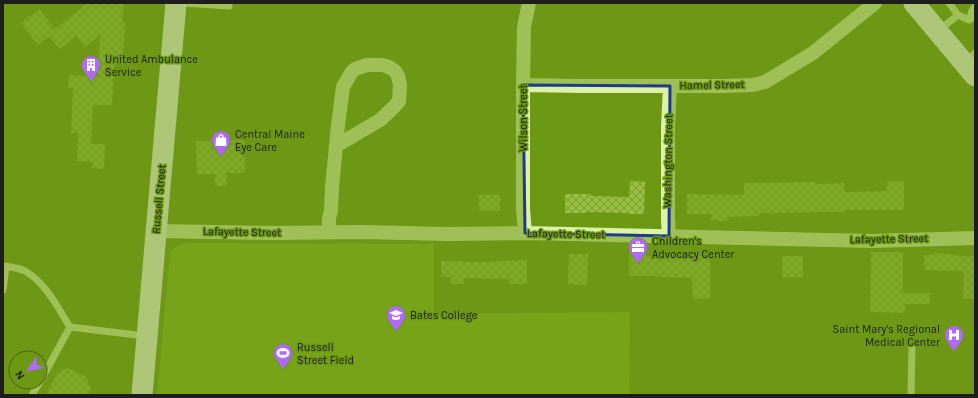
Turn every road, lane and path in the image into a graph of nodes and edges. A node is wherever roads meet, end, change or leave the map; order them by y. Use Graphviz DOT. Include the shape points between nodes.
graph roads {
  1 [pos="176,3"];
  2 [pos="183,3"];
  3 [pos="528,3"];
  4 [pos="875,3"];
  5 [pos="914,3"];
  6 [pos="949,3"];
  7 [pos="230,6"];
  8 [pos="975,6"];
  9 [pos="958,15"];
  10 [pos="972,18"];
  11 [pos="938,31"];
  12 [pos="971,64"];
  13 [pos="523,85"];
  14 [pos="670,86"];
  15 [pos="336,146"];
  16 [pos="156,231"];
  17 [pos="329,232"];
  18 [pos="525,233"];
  19 [pos="669,236"];
  20 [pos="975,238"];
  21 [pos="5,266"];
  22 [pos="3,290"];
  23 [pos="70,327"];
  24 [pos="147,336"];
  25 [pos="912,348"];
  26 [pos="48,367"];
  27 [pos="142,395"];
  28 [pos="911,395"];
  1 -- 16 [label="main road, Russell Street"];
  2 -- 7 [label="lane"];
  3 -- 13 [label="street, Wilson Street" via="524,27"];
  4 -- 14 [label="street, Hamel Street" via="813,53 765,82 730,86"];
  5 -- 11 [label="main road"];
  6 -- 9 [label="lane"];
  8 -- 10 [label="lane"];
  9 -- 10 [label="lane"];
  9 -- 11 [label="lane"];
  11 -- 12 [label="main road"];
  13 -- 14 [label="street, Hamel Street"];
  13 -- 18 [label="street, Wilson Street"];
  14 -- 19 [label="street, Washington Street"];
  15 -- 15 [label="street" via="380,120 399,101 400,85 395,71 382,65 367,65 351,73 343,87"];
  15 -- 17 [label="street"];
  16 -- 17 [label="street, Lafayette Street"];
  16 -- 24 [label="main road, Russell Street"];
  17 -- 18 [label="street, Lafayette Street"];
  18 -- 19 [label="street, Lafayette Street"];
  19 -- 20 [label="street, Lafayette Street" via="872,240"];
  21 -- 22 [label="lane"];
  21 -- 23 [label="lane" via="24,270 38,281"];
  23 -- 24 [label="lane"];
  23 -- 26 [label="lane"];
  24 -- 27 [label="main road, Russell Street"];
  25 -- 28 [label="lane"];
}
